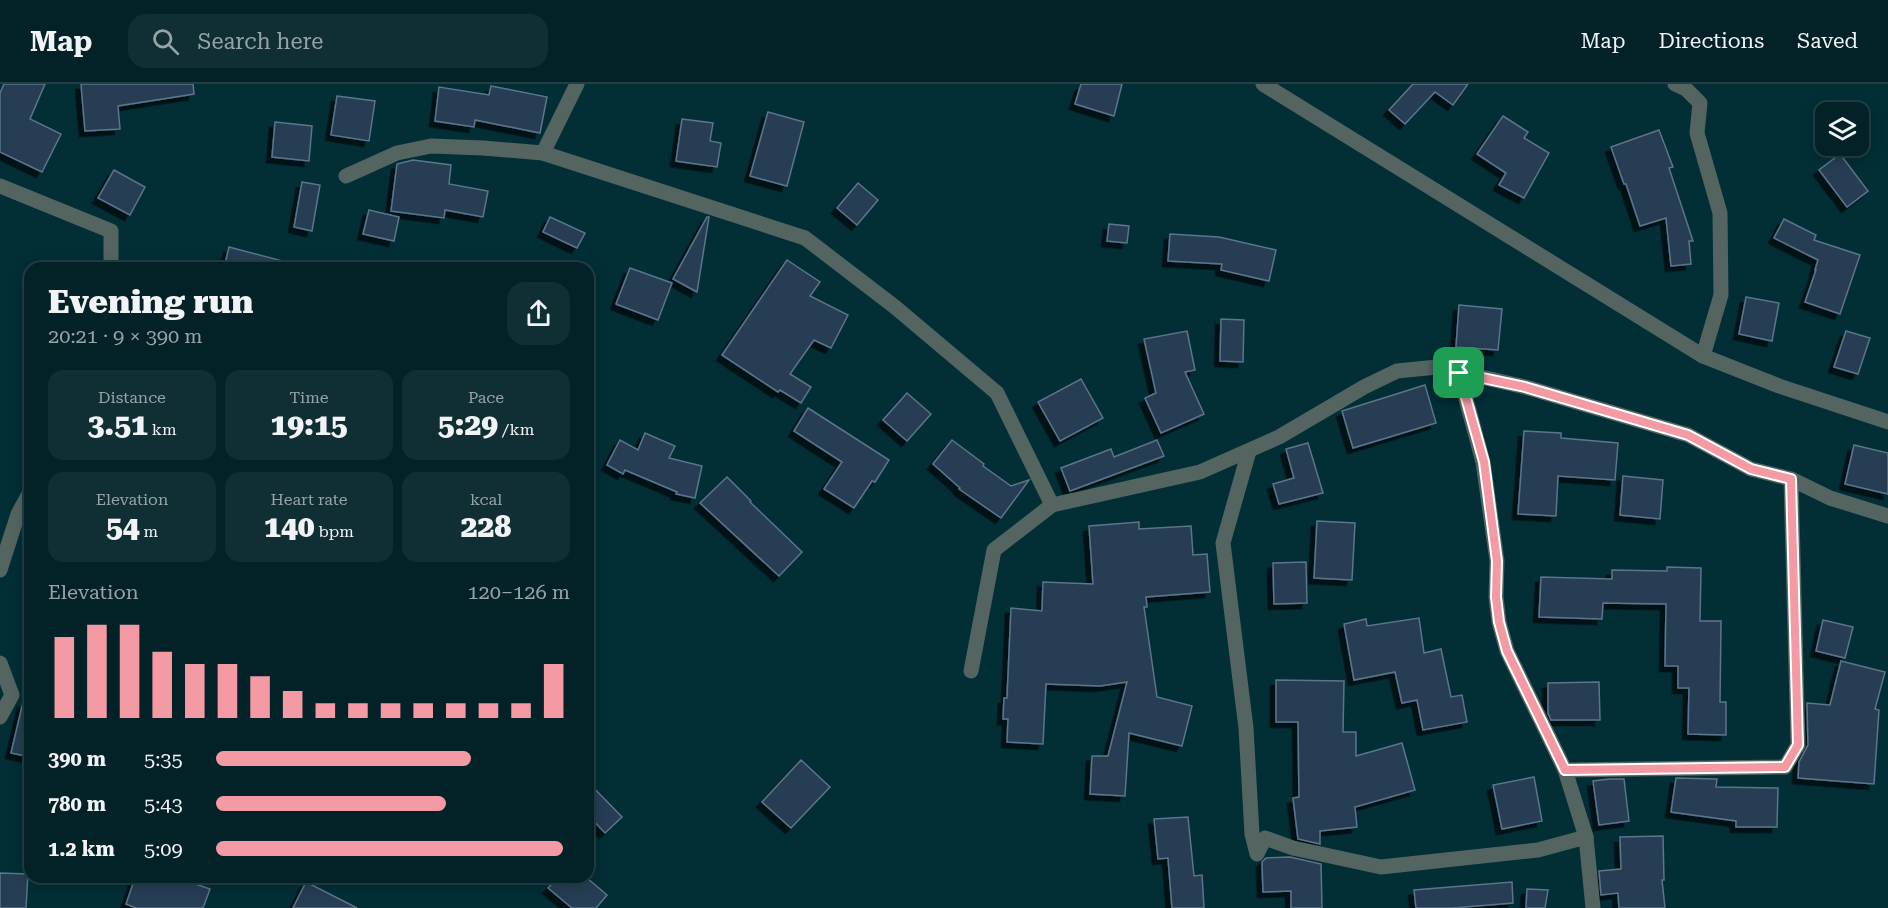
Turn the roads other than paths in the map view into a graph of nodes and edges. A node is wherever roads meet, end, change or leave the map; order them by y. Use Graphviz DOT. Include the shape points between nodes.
graph roads {
  1 [pos="577,84"];
  2 [pos="1263,84"];
  3 [pos="1675,84"];
  4 [pos="543,153"];
  5 [pos="346,176"];
  6 [pos="0,186"];
  7 [pos="111,262"];
  8 [pos="1703,356"];
  9 [pos="1459,373"];
  10 [pos="1888,422"];
  11 [pos="1249,451"];
  12 [pos="1791,479"];
  13 [pos="24,503"];
  14 [pos="1052,505"];
  15 [pos="1888,516"];
  16 [pos="0,570"];
  17 [pos="0,663"];
  18 [pos="970,671"];
  19 [pos="0,717"];
  20 [pos="1565,770"];
  21 [pos="1586,837"];
  22 [pos="1593,908"];
  1 -- 4 [label="street"];
  2 -- 8 [label="street"];
  3 -- 8 [label="street" via="1700,103 1697,133 1720,213 1721,295"];
  4 -- 5 [label="street" via="431,146 397,153"];
  4 -- 14 [label="street" via="805,238 997,393"];
  6 -- 7 [label="street" via="111,231"];
  8 -- 10 [label="street"];
  9 -- 11 [label="street" via="1437,367 1397,371"];
  9 -- 12 [label="street" via="1525,387 1688,435 1751,469"];
  9 -- 20 [label="street" via="1484,462 1497,561 1496,597 1504,641"];
  11 -- 14 [label="street" via="1200,472"];
  11 -- 21 [label="street" via="1223,543 1257,854 1265,838 1381,867 1538,850"];
  12 -- 15 [label="street" via="1830,498"];
  12 -- 20 [label="street" via="1798,745 1785,767"];
  13 -- 16 [label="street"];
  14 -- 18 [label="street" via="994,550"];
  17 -- 19 [label="street" via="12,695"];
  20 -- 21 [label="street"];
  21 -- 22 [label="street"];
}
